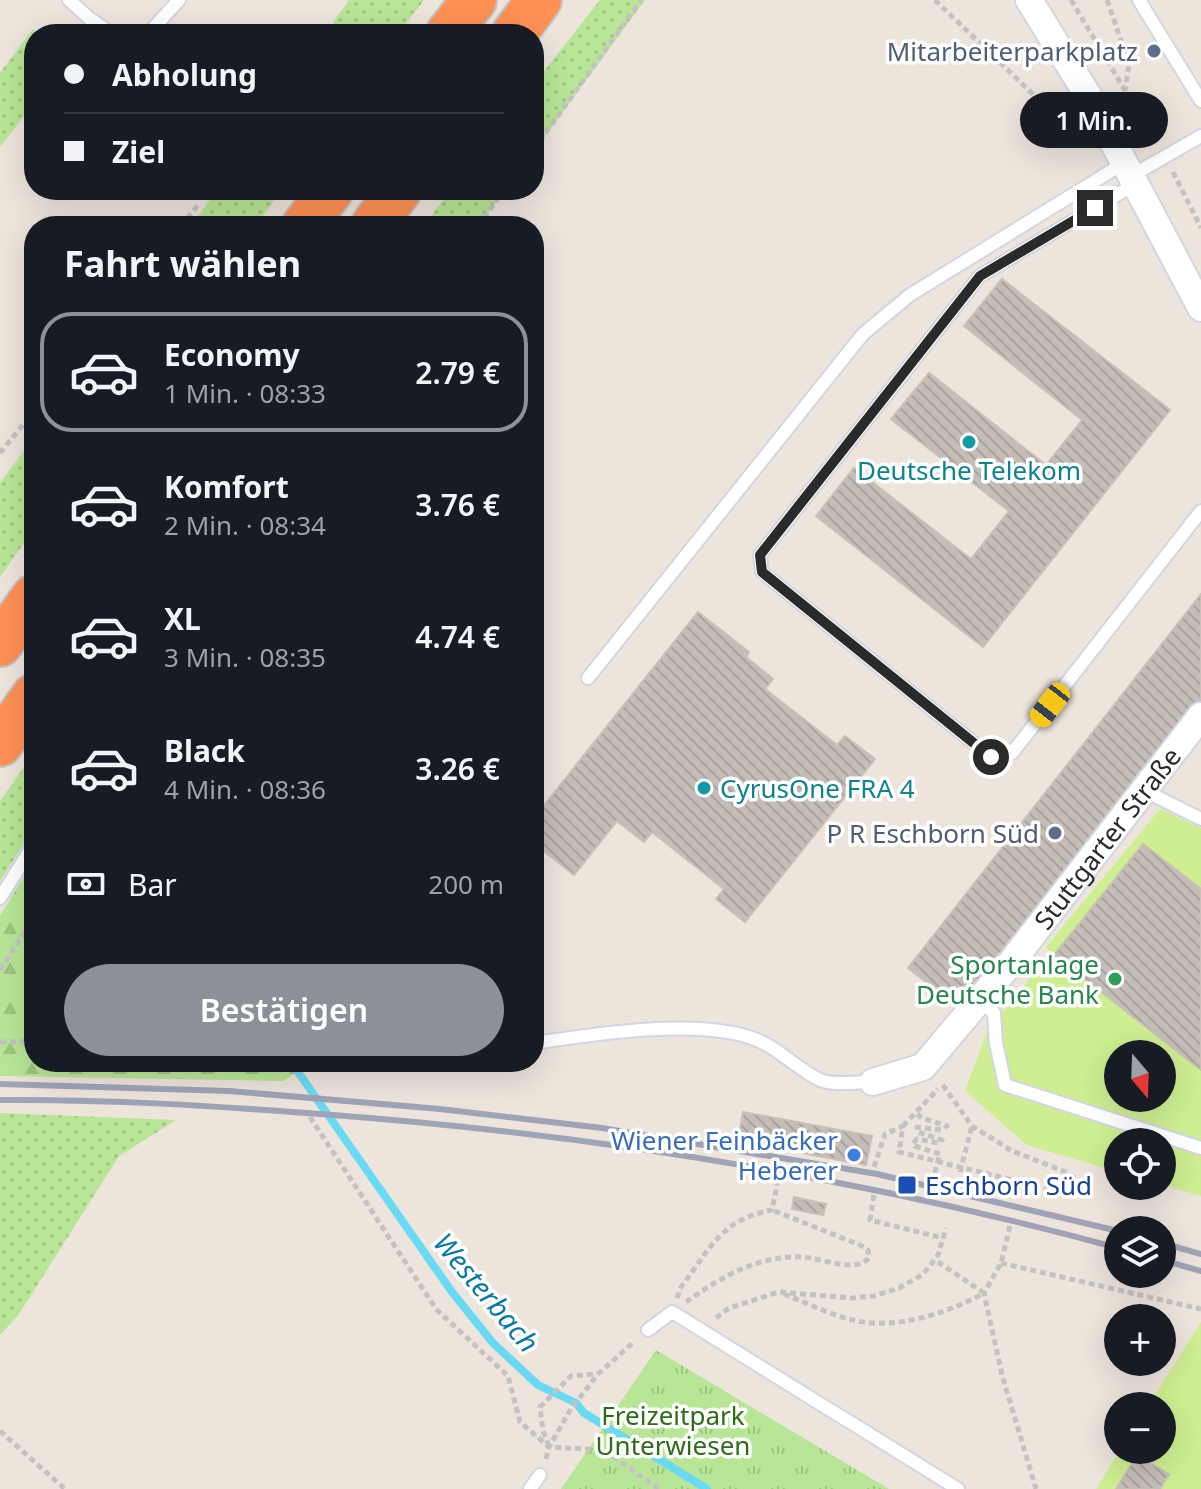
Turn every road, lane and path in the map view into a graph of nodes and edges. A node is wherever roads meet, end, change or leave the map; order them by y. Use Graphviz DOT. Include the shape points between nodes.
graph roads {
  1 [pos="69,0"];
  2 [pos="179,0"];
  3 [pos="474,0"];
  4 [pos="539,0"];
  5 [pos="641,0"];
  6 [pos="935,0"];
  7 [pos="1029,0"];
  8 [pos="1071,0"];
  9 [pos="1107,0"];
  10 [pos="1139,0"];
  11 [pos="98,24"];
  12 [pos="157,24"];
  13 [pos="456,24"];
  14 [pos="521,24"];
  15 [pos="1125,92"];
  16 [pos="1201,101"];
  17 [pos="1092,102"];
  18 [pos="544,135"];
  19 [pos="1201,136"];
  20 [pos="1166,158"];
  21 [pos="1130,174"];
  22 [pos="198,205"];
  23 [pos="189,216"];
  24 [pos="1201,228"];
  25 [pos="1201,308"];
  26 [pos="24,423"];
  27 [pos="0,453"];
  28 [pos="1201,511"];
  29 [pos="24,611"];
  30 [pos="0,644"];
  31 [pos="588,678"];
  32 [pos="24,710"];
  33 [pos="1201,716"];
  34 [pos="0,744"];
  35 [pos="1142,790"];
  36 [pos="1201,819"];
  37 [pos="24,860"];
  38 [pos="0,898"];
  39 [pos="24,933"];
  40 [pos="0,970"];
  41 [pos="980,1000"];
  42 [pos="24,1041"];
  43 [pos="544,1041"];
  44 [pos="0,1042"];
  45 [pos="933,1076"];
  46 [pos="873,1082"];
  47 [pos="917,1114"];
  48 [pos="310,1117"];
  49 [pos="903,1126"];
  50 [pos="972,1126"];
  51 [pos="1201,1148"];
  52 [pos="874,1167"];
  53 [pos="961,1169"];
  54 [pos="779,1176"];
  55 [pos="933,1179"];
  56 [pos="874,1195"];
  57 [pos="772,1210"];
  58 [pos="1010,1226"];
  59 [pos="946,1228"];
  60 [pos="943,1238"];
  61 [pos="934,1260"];
  62 [pos="1001,1263"];
  63 [pos="779,1292"];
  64 [pos="984,1293"];
  65 [pos="691,1298"];
  66 [pos="1201,1309"];
  67 [pos="672,1312"];
  68 [pos="648,1330"];
  69 [pos="701,1330"];
  70 [pos="598,1374"];
  71 [pos="0,1431"];
  72 [pos="549,1447"];
  73 [pos="540,1475"];
  74 [pos="65,1489"];
  75 [pos="530,1489"];
  76 [pos="659,1489"];
  77 [pos="958,1489"];
  78 [pos="1036,1489"];
  1 -- 11 [label="lane"];
  2 -- 12 [label="lane"];
  3 -- 13 [label="highway"];
  4 -- 14 [label="highway"];
  5 -- 18 [label="path"];
  6 -- 17 [label="path" via="1041,102 1072,107"];
  7 -- 17 [label="street"];
  8 -- 15 [label="path"];
  9 -- 15 [label="path" via="1129,64"];
  10 -- 16 [label="lane"];
  15 -- 20 [label="path"];
  17 -- 21 [label="street"];
  19 -- 20 [label="lane"];
  20 -- 21 [label="lane"];
  20 -- 24 [label="path"];
  21 -- 25 [label="street"];
  21 -- 28 [label="lane" via="980,276 760,555 762,572 991,757 1012,753"];
  21 -- 31 [label="lane" via="910,295 863,334"];
  22 -- 23 [label="path"];
  26 -- 27 [label="path"];
  29 -- 30 [label="highway"];
  32 -- 34 [label="highway"];
  33 -- 35 [label="street, Stuttgarter Straße"];
  35 -- 36 [label="lane"];
  35 -- 41 [label="street, Stuttgarter Straße"];
  37 -- 38 [label="lane"];
  39 -- 40 [label="path"];
  41 -- 45 [label="street, Stuttgarter Straße"];
  41 -- 51 [label="lane" via="994,1013 1005,1085"];
  42 -- 44 [label="path"];
  43 -- 46 [label="lane" via="610,1031 698,1030 750,1037 820,1081"];
  45 -- 46 [label="street"];
  45 -- 47 [label="path"];
  45 -- 50 [label="path"];
  47 -- 49 [label="path"];
  47 -- 55 [label="path" via="947,1126 917,1127 942,1140 913,1143 940,1154"];
  48 -- 72 [label="path" via="436,1309 508,1376 520,1422"];
  49 -- 52 [label="path" via="885,1134"];
  49 -- 53 [label="path" via="899,1152"];
  50 -- 53 [label="path"];
  50 -- 53 [label="path" via="1012,1151 1066,1172 1078,1180 1079,1189 1069,1194"];
  54 -- 57 [label="path"];
  56 -- 60 [label="path" via="870,1220"];
  57 -- 65 [label="path" via="860,1245 869,1258 855,1265 806,1257 760,1261"];
  57 -- 67 [label="path" via="726,1228 681,1287"];
  58 -- 62 [label="path"];
  59 -- 60 [label="path"];
  60 -- 61 [label="path"];
  61 -- 63 [label="path" via="915,1279 874,1296"];
  61 -- 64 [label="path"];
  62 -- 64 [label="path"];
  62 -- 66 [label="path"];
  63 -- 64 [label="path" via="832,1314 872,1323 922,1318"];
  63 -- 69 [label="path" via="729,1308"];
  64 -- 78 [label="path"];
  67 -- 68 [label="lane"];
  67 -- 69 [label="lane"];
  68 -- 70 [label="path"];
  69 -- 77 [label="lane"];
  70 -- 72 [label="path"];
  70 -- 72 [label="path" via="571,1376 540,1407"];
  71 -- 74 [label="path"];
  72 -- 76 [label="path" via="604,1450"];
  73 -- 75 [label="lane"];
}
